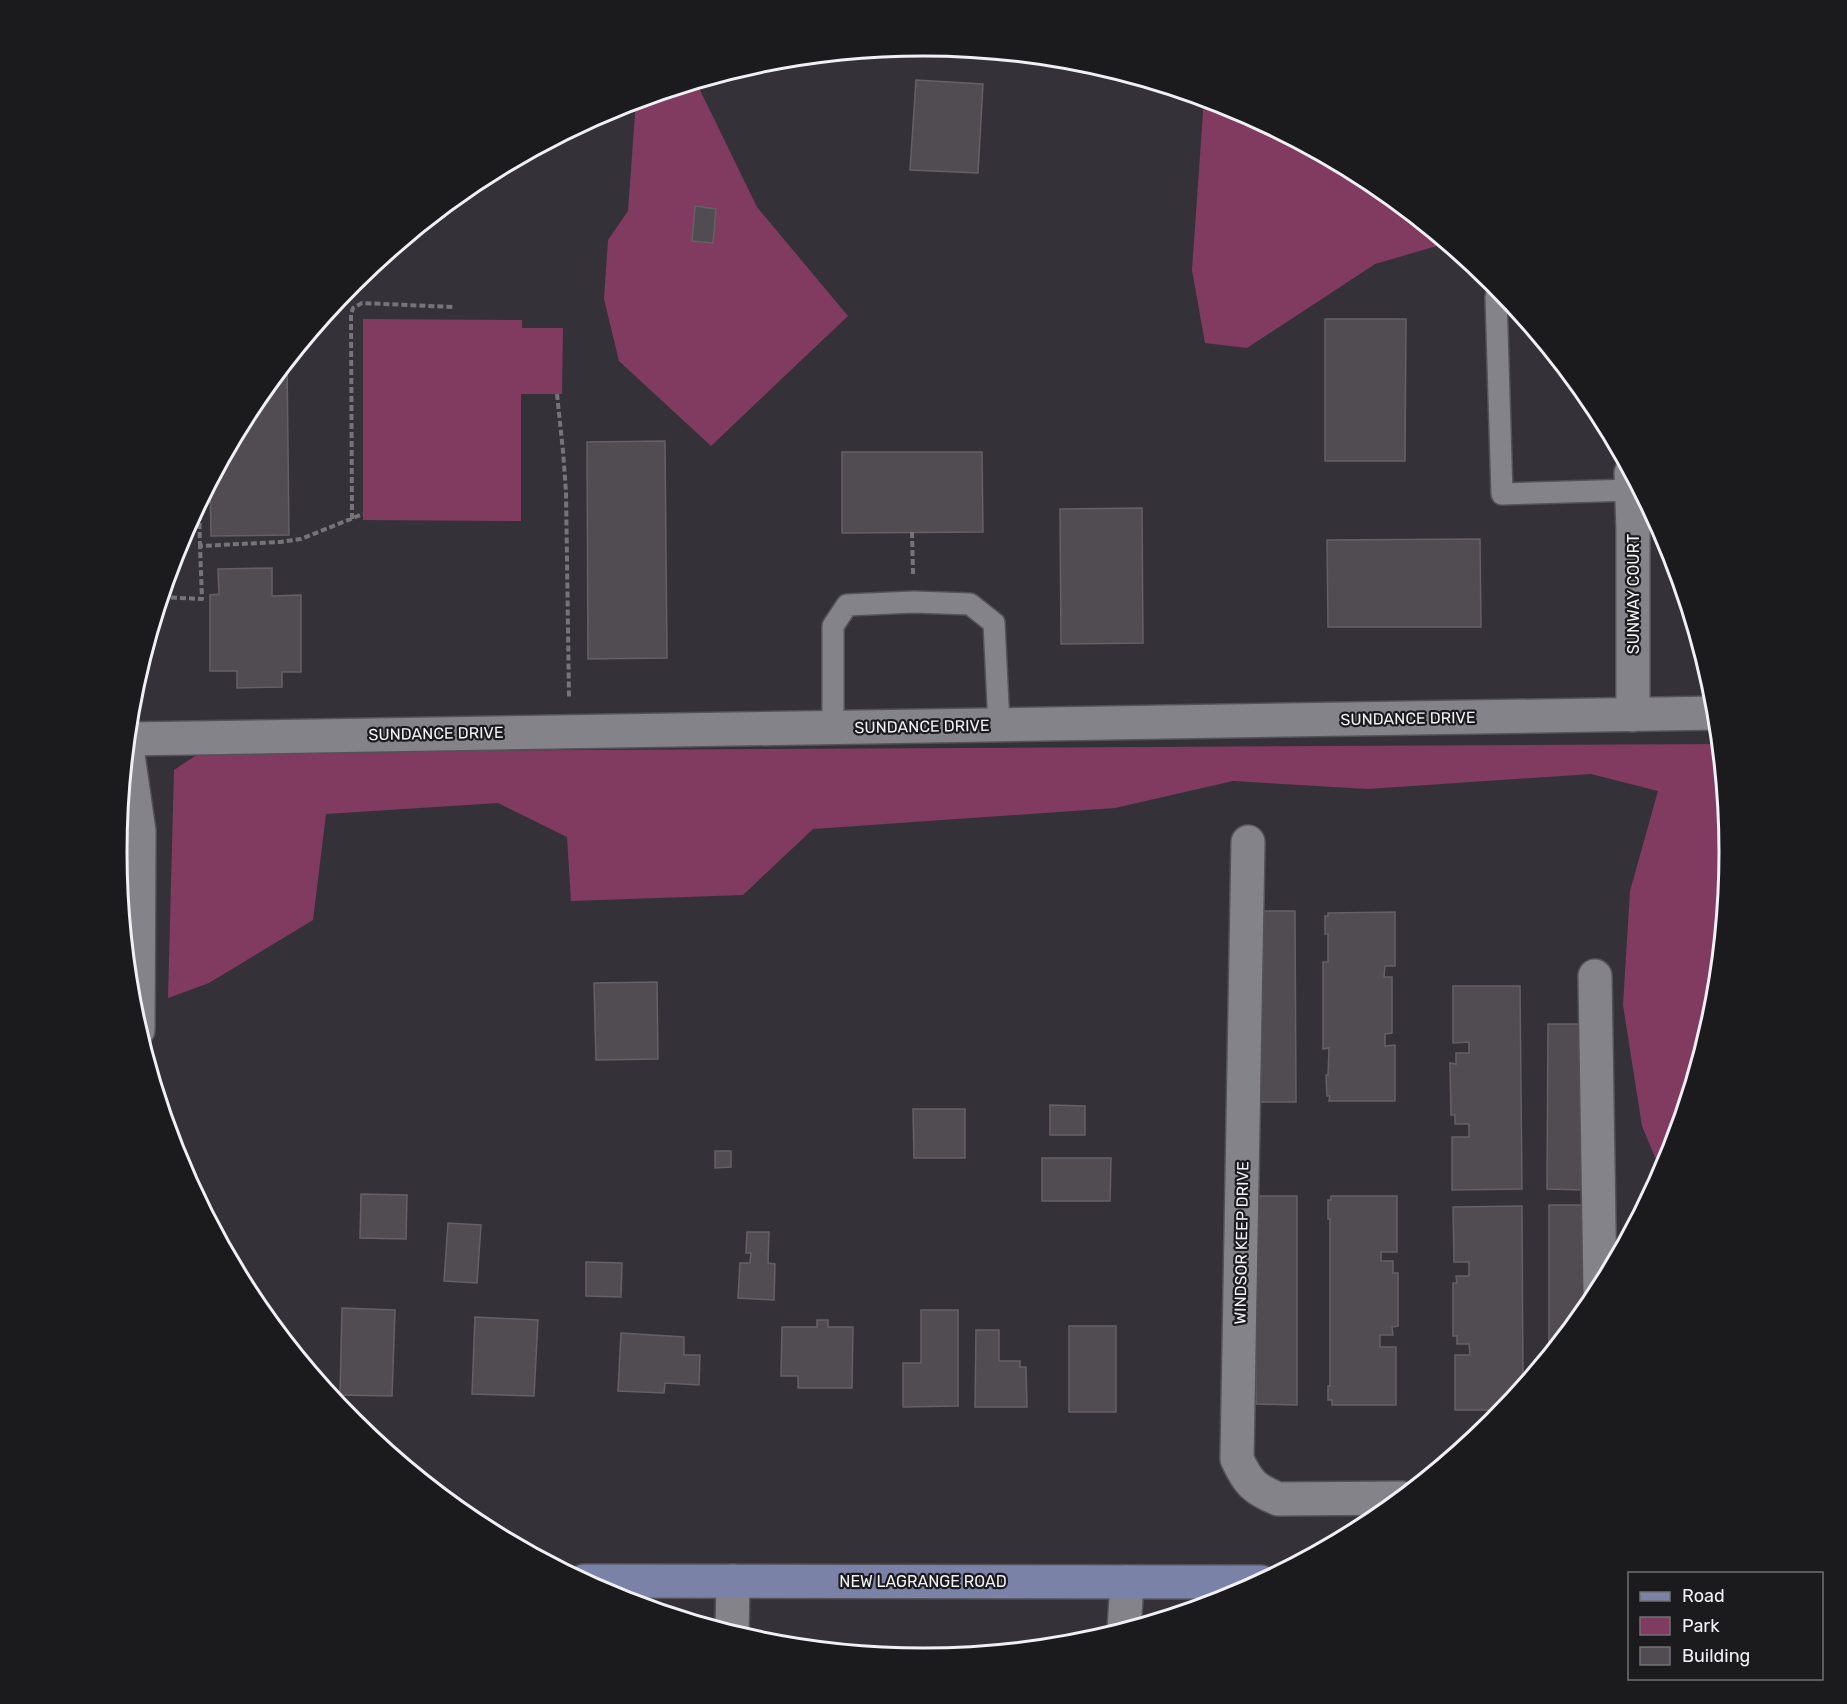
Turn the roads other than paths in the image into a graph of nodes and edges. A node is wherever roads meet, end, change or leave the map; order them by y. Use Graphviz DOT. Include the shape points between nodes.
graph roads {
  1 [pos="1496,299"];
  2 [pos="1628,481"];
  3 [pos="1632,489"];
  4 [pos="1708,713"];
  5 [pos="1633,715"];
  6 [pos="999,725"];
  7 [pos="833,727"];
  8 [pos="135,739"];
  9 [pos="131,777"];
  10 [pos="1248,842"];
  11 [pos="1594,976"];
  12 [pos="138,983"];
  13 [pos="1600,1272"];
  14 [pos="1388,1498"];
  15 [pos="604,1581"];
  16 [pos="733,1581"];
  17 [pos="1127,1582"];
  18 [pos="1241,1582"];
  19 [pos="1124,1622"];
  20 [pos="732,1625"];
  1 -- 2 [label="lane" via="1502,494"];
  3 -- 5 [label="street, SUNWAY COURT"];
  4 -- 5 [label="street, SUNDANCE DRIVE"];
  5 -- 6 [label="street, SUNDANCE DRIVE"];
  6 -- 7 [label="street, SUNDANCE DRIVE"];
  6 -- 7 [label="lane" via="994,623 970,604 914,602 847,605 832,626"];
  7 -- 8 [label="street, SUNDANCE DRIVE"];
  9 -- 12 [label="street" via="139,831"];
  10 -- 14 [label="street, WINDSOR KEEP DRIVE" via="1237,1459 1246,1477 1260,1491 1278,1499"];
  11 -- 13 [label="street"];
  15 -- 16 [label="main road, NEW LAGRANGE ROAD"];
  16 -- 17 [label="main road, NEW LAGRANGE ROAD"];
  16 -- 20 [label="street"];
  17 -- 18 [label="main road, NEW LAGRANGE ROAD"];
  17 -- 19 [label="street"];
}
